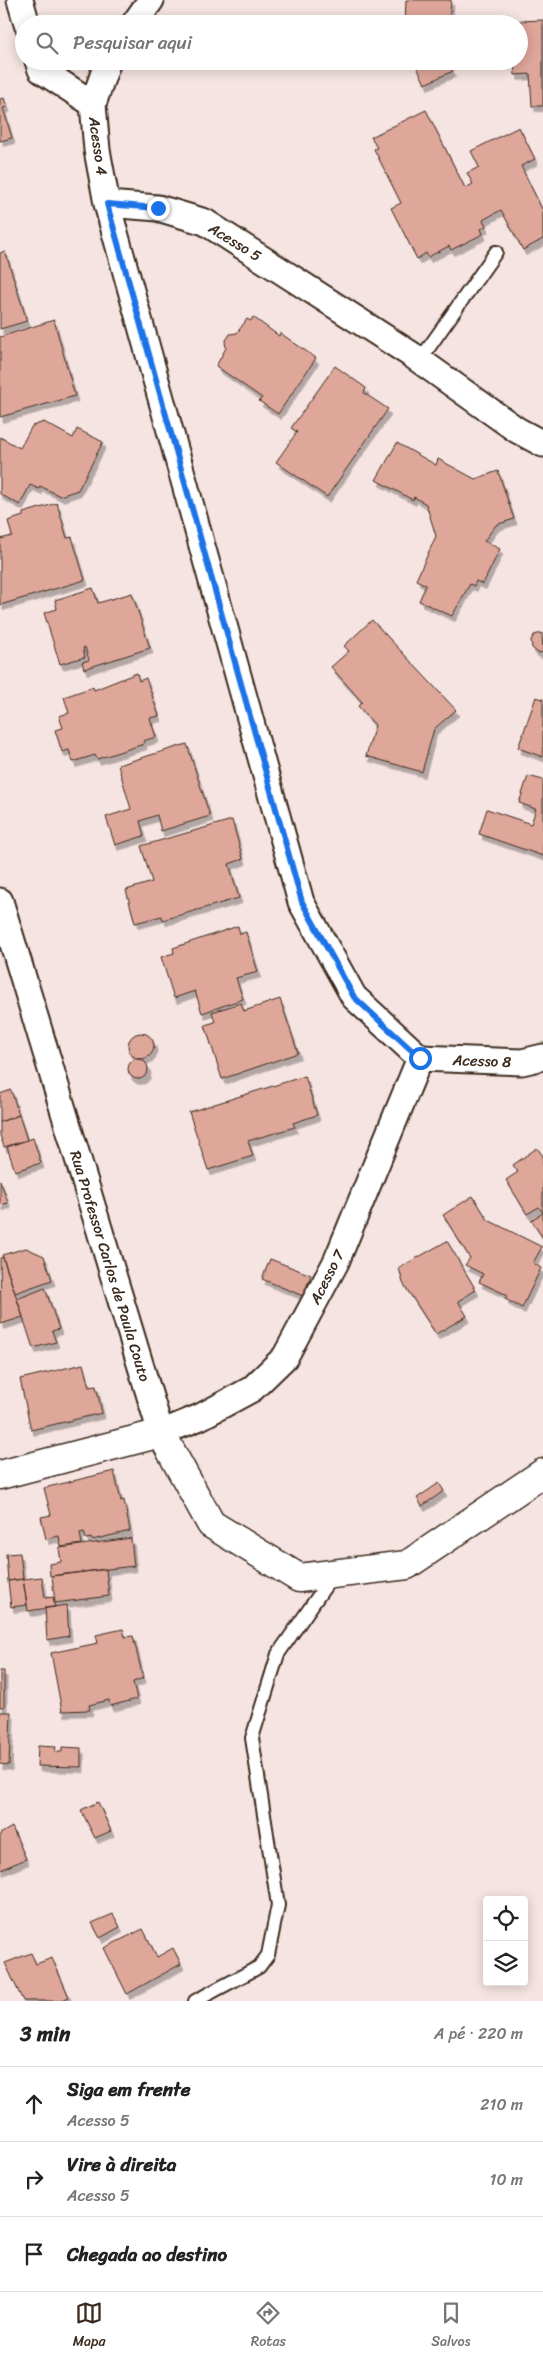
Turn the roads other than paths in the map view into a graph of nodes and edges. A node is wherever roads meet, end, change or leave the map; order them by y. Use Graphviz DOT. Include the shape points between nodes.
graph roads {
  1 [pos="20,0"];
  2 [pos="151,0"];
  3 [pos="24,15"];
  4 [pos="140,15"];
  5 [pos="41,70"];
  6 [pos="105,70"];
  7 [pos="93,104"];
  8 [pos="107,204"];
  9 [pos="496,252"];
  10 [pos="420,360"];
  11 [pos="543,444"];
  12 [pos="0,901"];
  13 [pos="543,1057"];
  14 [pos="420,1058"];
  15 [pos="161,1433"];
  16 [pos="543,1473"];
  17 [pos="0,1475"];
  18 [pos="334,1574"];
  19 [pos="194,2001"];
  1 -- 3 [label="street"];
  2 -- 4 [label="street"];
  5 -- 7 [label="street"];
  6 -- 7 [label="street, Acesso 4"];
  7 -- 8 [label="street, Acesso 4"];
  8 -- 10 [label="street, Acesso 5" via="158,208 205,222"];
  8 -- 14 [label="street" via="302,902 354,997"];
  9 -- 10 [label="lane"];
  10 -- 11 [label="street, Acesso 5" via="516,430"];
  12 -- 15 [label="street, Rua Professor Carlos de Paula Couto"];
  13 -- 14 [label="street, Acesso 8" via="522,1062"];
  14 -- 15 [label="street, Acesso 7" via="336,1262 285,1357 252,1389 200,1417"];
  15 -- 17 [label="street"];
  15 -- 18 [label="street, Rua Professor Carlos de Paula Couto" via="211,1524 299,1578"];
  16 -- 18 [label="street" via="407,1565"];
  18 -- 19 [label="lane" via="278,1654 252,1738 278,1906 268,1955 259,1967"];
}
